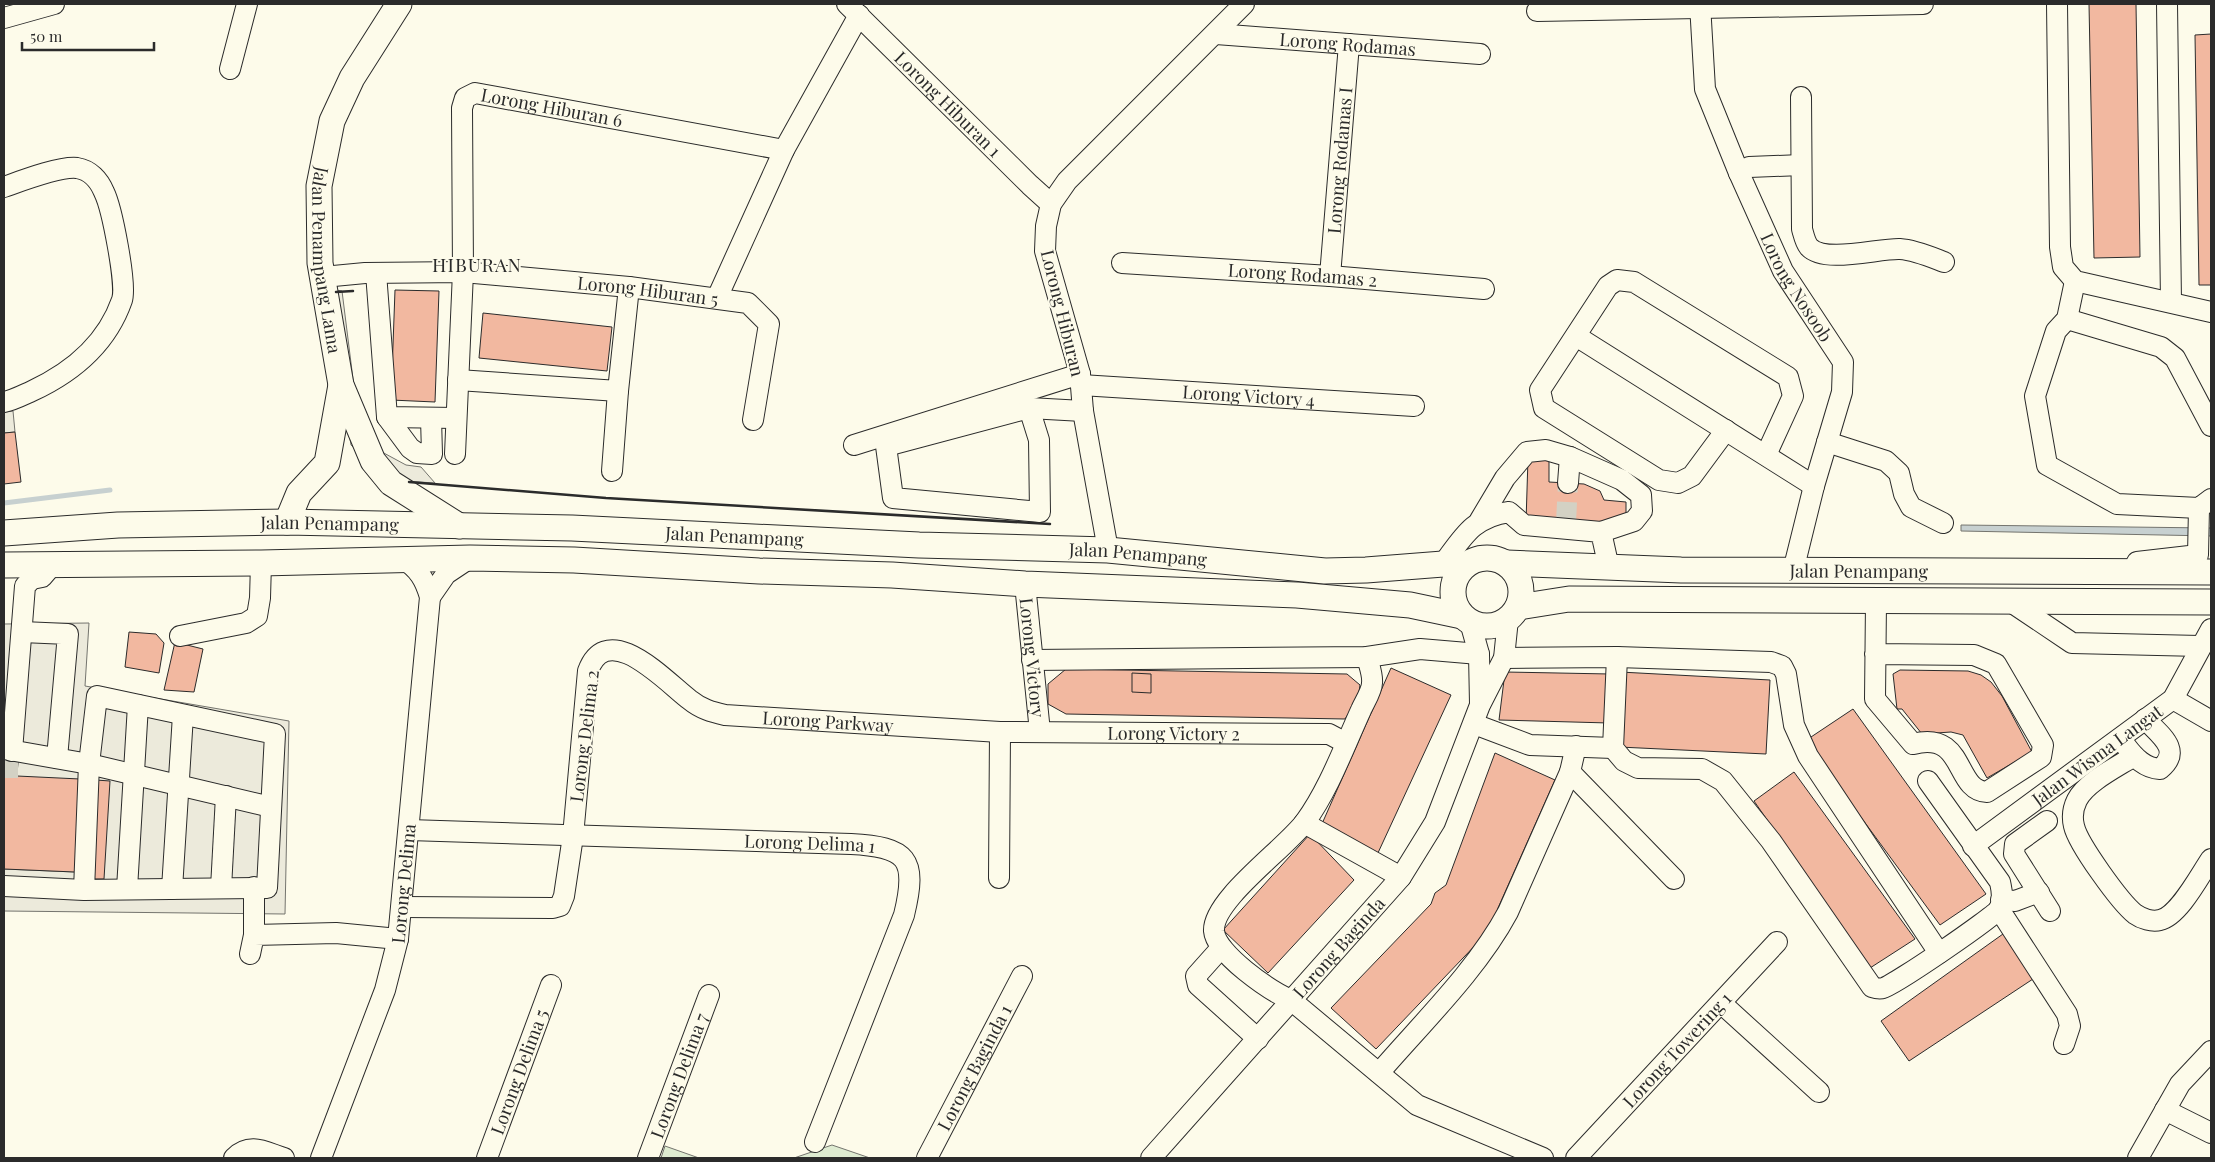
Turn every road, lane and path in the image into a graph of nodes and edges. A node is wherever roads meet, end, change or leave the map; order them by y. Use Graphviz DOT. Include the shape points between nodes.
graph roads {
  1 [pos="54,4"];
  2 [pos="247,4"];
  3 [pos="399,4"];
  4 [pos="1244,4"];
  5 [pos="1922,4"];
  6 [pos="2056,4"];
  7 [pos="2167,4"];
  8 [pos="1700,6"];
  9 [pos="853,9"];
  10 [pos="1537,11"];
  11 [pos="4,18"];
  12 [pos="1216,34"];
  13 [pos="1349,44"];
  14 [pos="1480,54"];
  15 [pos="230,69"];
  16 [pos="1801,97"];
  17 [pos="784,150"];
  18 [pos="1801,165"];
  19 [pos="1739,173"];
  20 [pos="4,186"];
  21 [pos="1051,204"];
  22 [pos="1122,262"];
  23 [pos="1944,262"];
  24 [pos="463,272"];
  25 [pos="370,273"];
  26 [pos="1330,276"];
  27 [pos="323,277"];
  28 [pos="2075,281"];
  29 [pos="629,287"];
  30 [pos="1484,289"];
  31 [pos="717,298"];
  32 [pos="2171,302"];
  33 [pos="2211,312"];
  34 [pos="2067,319"];
  35 [pos="1576,336"];
  36 [pos="1080,379"];
  37 [pos="458,380"];
  38 [pos="341,385"];
  39 [pos="618,391"];
  40 [pos="4,402"];
  41 [pos="1414,406"];
  42 [pos="1029,408"];
  43 [pos="1083,410"];
  44 [pos="388,418"];
  45 [pos="430,418"];
  46 [pos="456,418"];
  47 [pos="753,420"];
  48 [pos="2211,426"];
  49 [pos="1726,430"];
  50 [pos="1827,442"];
  51 [pos="854,445"];
  52 [pos="455,454"];
  53 [pos="1766,455"];
  54 [pos="1570,457"];
  55 [pos="373,461"];
  56 [pos="327,463"];
  57 [pos="612,471"];
  58 [pos="1568,483"];
  59 [pos="1814,486"];
  60 [pos="2202,519"];
  61 [pos="1480,520"];
  62 [pos="287,522"];
  63 [pos="1943,523"];
  64 [pos="458,526"];
  65 [pos="1601,532"];
  66 [pos="4,533"];
  67 [pos="874,542"];
  68 [pos="1108,550"];
  69 [pos="470,558"];
  70 [pos="403,559"];
  71 [pos="307,562"];
  72 [pos="54,563"];
  73 [pos="261,563"];
  74 [pos="1507,563"];
  75 [pos="4,565"];
  76 [pos="1453,565"];
  77 [pos="1610,568"];
  78 [pos="1793,570"];
  79 [pos="2048,572"];
  80 [pos="2211,572"];
  81 [pos="892,575"];
  82 [pos="1024,584"];
  83 [pos="430,597"];
  84 [pos="1876,602"];
  85 [pos="2011,602"];
  86 [pos="2211,602"];
  87 [pos="1513,613"];
  88 [pos="1466,619"];
  89 [pos="2211,629"];
  90 [pos="22,632"];
  91 [pos="180,636"];
  92 [pos="2200,646"];
  93 [pos="1479,654"];
  94 [pos="1875,654"];
  95 [pos="1367,657"];
  96 [pos="1617,657"];
  97 [pos="1504,658"];
  98 [pos="1032,660"];
  99 [pos="666,680"];
  100 [pos="2173,698"];
  101 [pos="138,705"];
  102 [pos="183,715"];
  103 [pos="1477,715"];
  104 [pos="2146,719"];
  105 [pos="2211,721"];
  106 [pos="1000,732"];
  107 [pos="1040,732"];
  108 [pos="2120,738"];
  109 [pos="1346,743"];
  110 [pos="1576,746"];
  111 [pos="1614,748"];
  112 [pos="11,756"];
  113 [pos="2134,756"];
  114 [pos="57,758"];
  115 [pos="89,764"];
  116 [pos="1570,772"];
  117 [pos="133,774"];
  118 [pos="1928,780"];
  119 [pos="179,785"];
  120 [pos="226,796"];
  121 [pos="271,807"];
  122 [pos="2047,821"];
  123 [pos="1304,823"];
  124 [pos="409,830"];
  125 [pos="573,836"];
  126 [pos="1973,846"];
  127 [pos="2211,859"];
  128 [pos="1401,877"];
  129 [pos="999,878"];
  130 [pos="1674,879"];
  131 [pos="4,886"];
  132 [pos="221,888"];
  133 [pos="254,888"];
  134 [pos="127,889"];
  135 [pos="172,889"];
  136 [pos="84,890"];
  137 [pos="2039,892"];
  138 [pos="2000,904"];
  139 [pos="403,906"];
  140 [pos="2050,911"];
  141 [pos="398,939"];
  142 [pos="1777,942"];
  143 [pos="1222,948"];
  144 [pos="1939,952"];
  145 [pos="1022,976"];
  146 [pos="552,985"];
  147 [pos="709,995"];
  148 [pos="1291,1000"];
  149 [pos="1721,1003"];
  150 [pos="1258,1039"];
  151 [pos="2064,1044"];
  152 [pos="2211,1051"];
  153 [pos="1379,1073"];
  154 [pos="1819,1092"];
  155 [pos="2165,1110"];
  156 [pos="2211,1132"];
  157 [pos="815,1142"];
  158 [pos="234,1158"];
  159 [pos="284,1158"];
  160 [pos="321,1158"];
  161 [pos="487,1158"];
  162 [pos="648,1158"];
  163 [pos="927,1158"];
  164 [pos="1152,1158"];
  165 [pos="1543,1158"];
  166 [pos="1576,1158"];
  167 [pos="2138,1158"];
  1 -- 11 [label="street"];
  2 -- 15 [label="street"];
  3 -- 27 [label="main road, Jalan Penampang Lama" via="352,78 332,121 318,186"];
  4 -- 12 [label="street, Lorong Hiburan"];
  5 -- 8 [label="street"];
  6 -- 28 [label="street" via="2060,247 2064,267"];
  7 -- 32 [label="street"];
  8 -- 10 [label="street"];
  8 -- 19 [label="street, Lorong Nosoob" via="1706,89"];
  9 -- 17 [label="street, Lorong Hiburan 5"];
  9 -- 21 [label="street, Lorong Hiburan 1"];
  12 -- 13 [label="street, Lorong Rodamas"];
  12 -- 21 [label="street, Lorong Hiburan" via="1067,181"];
  13 -- 14 [label="street, Lorong Rodamas"];
  13 -- 26 [label="street, Lorong Rodamas I"];
  16 -- 18 [label="street"];
  17 -- 24 [label="street, Lorong Hiburan 6" via="475,93 465,98 462,108"];
  17 -- 31 [label="street, Lorong Hiburan 5"];
  18 -- 19 [label="street" via="1749,167"];
  18 -- 23 [label="street" via="1802,229 1805,242 1811,249 1825,254 1847,254 1901,249"];
  19 -- 50 [label="street, Lorong Nosoob" via="1783,271 1843,362 1842,392"];
  20 -- 40 [label="street" via="65,168 90,172 105,192 121,263 123,298 111,323 80,362 49,383"];
  21 -- 36 [label="street, Lorong Hiburan" via="1045,251"];
  22 -- 26 [label="street, Lorong Rodamas 2"];
  24 -- 25 [label="street, Lorong Hiburan 5"];
  24 -- 29 [label="street, Lorong Hiburan 5"];
  24 -- 37 [label="street, Lorong Hiburan 6"];
  25 -- 27 [label="street, Lorong Hiburan 5"];
  25 -- 44 [label="street"];
  26 -- 30 [label="street, Lorong Rodamas 2"];
  27 -- 38 [label="main road, Jalan Penampang Lama"];
  28 -- 32 [label="street"];
  28 -- 34 [label="street"];
  29 -- 31 [label="street, Lorong Hiburan 5"];
  29 -- 39 [label="street"];
  31 -- 47 [label="street" via="748,303 769,324"];
  32 -- 33 [label="street"];
  34 -- 48 [label="street" via="2162,347 2175,358"];
  34 -- 60 [label="street" via="2056,332 2035,396 2047,465 2117,504"];
  35 -- 49 [label="street"];
  35 -- 49 [label="street" via="1540,390 1544,408 1552,414 1659,480 1678,483 1692,476"];
  35 -- 53 [label="street" via="1608,286 1617,280 1634,282 1788,378 1793,396"];
  36 -- 41 [label="street, Lorong Victory 4"];
  36 -- 43 [label="street, Lorong Hiburan"];
  36 -- 51 [label="street"];
  37 -- 39 [label="street"];
  37 -- 46 [label="street, Lorong Hiburan 6"];
  38 -- 55 [label="main road, Jalan Penampang Lama"];
  38 -- 56 [label="main road, Jalan Penampang Lama"];
  39 -- 57 [label="street"];
  42 -- 42 [label="street" via="886,446 894,498 1040,512 1039,440"];
  42 -- 43 [label="street"];
  43 -- 68 [label="street, Lorong Hiburan"];
  44 -- 45 [label="street"];
  44 -- 45 [label="street" via="410,448 417,453 432,454"];
  45 -- 46 [label="street"];
  46 -- 52 [label="street, Lorong Hiburan 6"];
  49 -- 53 [label="street"];
  50 -- 59 [label="street, Lorong Nosoob"];
  50 -- 63 [label="street" via="1886,461 1899,472 1911,507"];
  53 -- 59 [label="street"];
  54 -- 58 [label="street"];
  54 -- 61 [label="street" via="1546,450 1527,452 1505,478"];
  54 -- 65 [label="street" via="1622,480 1642,496 1642,511 1634,521"];
  55 -- 56 [label="main road" via="349,455"];
  55 -- 64 [label="main road, Jalan Penampang Lama" via="391,483"];
  56 -- 62 [label="main road" via="299,493"];
  59 -- 78 [label="street, Lorong Nosoob"];
  60 -- 79 [label="street" via="2198,555"];
  61 -- 65 [label="street" via="1492,514 1509,512 1524,525 1566,526"];
  61 -- 76 [label="street" via="1465,534"];
  62 -- 64 [label="main road, Jalan Penampang"];
  62 -- 66 [label="main road, Jalan Penampang" via="118,526"];
  62 -- 71 [label="main road" via="292,545"];
  64 -- 67 [label="main road, Jalan Penampang"];
  65 -- 77 [label="street"];
  67 -- 68 [label="main road, Jalan Penampang"];
  67 -- 81 [label="main road" via="878,562"];
  68 -- 76 [label="main road, Jalan Penampang" via="1325,571"];
  69 -- 70 [label="main road, Jalan Penampang"];
  69 -- 81 [label="main road, Jalan Penampang"];
  69 -- 83 [label="street, Lorong Delima" via="446,574"];
  70 -- 71 [label="main road, Jalan Penampang"];
  70 -- 83 [label="street, Lorong Delima" via="418,571"];
  71 -- 73 [label="main road, Jalan Penampang"];
  72 -- 73 [label="main road, Jalan Penampang"];
  72 -- 75 [label="main road, Jalan Penampang"];
  72 -- 90 [label="street" via="42,577 32,579 25,586"];
  73 -- 91 [label="street" via="257,616 246,623"];
  74 -- 76 [label="main road" via="1493,557"];
  74 -- 77 [label="main road, Jalan Penampang"];
  74 -- 87 [label="main road" via="1518,576 1522,591"];
  76 -- 88 [label="main road" via="1455,604"];
  77 -- 78 [label="main road, Jalan Penampang"];
  78 -- 79 [label="main road, Jalan Penampang"];
  79 -- 80 [label="main road, Jalan Penampang"];
  81 -- 82 [label="main road, Jalan Penampang"];
  82 -- 88 [label="main road, Jalan Penampang" via="1316,596 1410,605"];
  82 -- 98 [label="street, Lorong Victory"];
  83 -- 124 [label="street, Lorong Delima"];
  84 -- 85 [label="main road, Jalan Penampang"];
  84 -- 87 [label="main road, Jalan Penampang" via="1569,599"];
  84 -- 94 [label="street"];
  85 -- 86 [label="main road, Jalan Penampang"];
  85 -- 92 [label="street" via="2072,643"];
  87 -- 88 [label="main road" via="1489,626"];
  87 -- 97 [label="street, Lorong Baginda"];
  88 -- 93 [label="street, Lorong Baginda"];
  89 -- 92 [label="street, Jalan Wisma Langat"];
  90 -- 112 [label="street"];
  90 -- 114 [label="street" via="68,634"];
  92 -- 100 [label="street, Jalan Wisma Langat"];
  93 -- 95 [label="street" via="1420,650"];
  93 -- 103 [label="street, Lorong Baginda"];
  94 -- 94 [label="street" via="1875,699 1913,744 1927,740 1947,747 1974,788 1986,792 2041,757 2043,745 1996,664 1974,655"];
  95 -- 98 [label="street"];
  95 -- 109 [label="street" via="1373,684"];
  96 -- 97 [label="street"];
  96 -- 111 [label="street"];
  96 -- 144 [label="street" via="1771,662 1782,666 1794,725 1808,756"];
  97 -- 103 [label="street, Lorong Baginda"];
  98 -- 107 [label="street, Lorong Victory"];
  99 -- 106 [label="street, Lorong Parkway" via="701,708 725,715"];
  99 -- 125 [label="street, Lorong Delima 2" via="640,660 613,650 592,661 587,682"];
  100 -- 104 [label="street, Jalan Wisma Langat"];
  100 -- 105 [label="street"];
  101 -- 102 [label="street"];
  101 -- 115 [label="street" via="96,696"];
  101 -- 117 [label="street"];
  102 -- 119 [label="street"];
  102 -- 121 [label="street" via="275,734"];
  103 -- 110 [label="street" via="1530,745"];
  103 -- 128 [label="street, Lorong Baginda" via="1435,822"];
  104 -- 108 [label="street, Jalan Wisma Langat"];
  104 -- 113 [label="street" via="2168,744 2171,754 2160,769 2150,768"];
  106 -- 107 [label="street, Lorong Victory 2"];
  106 -- 129 [label="street"];
  107 -- 109 [label="street, Lorong Victory 2" via="1330,734"];
  108 -- 113 [label="street"];
  108 -- 126 [label="street, Jalan Wisma Langat"];
  109 -- 123 [label="street" via="1319,800"];
  110 -- 111 [label="street"];
  110 -- 116 [label="street"];
  111 -- 144 [label="street" via="1624,762 1638,768 1702,769 1723,781 1771,841 1872,987 1882,989 1894,984"];
  112 -- 114 [label="street" via="34,754"];
  113 -- 127 [label="street" via="2086,788 2073,813 2077,835 2100,871 2136,915 2160,920 2178,908"];
  114 -- 115 [label="street"];
  115 -- 117 [label="street"];
  115 -- 136 [label="street"];
  116 -- 130 [label="street"];
  116 -- 153 [label="street" via="1498,932"];
  117 -- 119 [label="street"];
  117 -- 134 [label="street"];
  118 -- 126 [label="street"];
  119 -- 120 [label="street"];
  119 -- 135 [label="street"];
  120 -- 121 [label="street"];
  120 -- 132 [label="street"];
  121 -- 133 [label="street" via="267,888"];
  122 -- 137 [label="street" via="2013,848"];
  123 -- 128 [label="street"];
  123 -- 143 [label="street" via="1222,905 1214,929"];
  124 -- 125 [label="street, Lorong Delima 1"];
  124 -- 139 [label="street, Lorong Delima"];
  125 -- 139 [label="street" via="560,906"];
  125 -- 157 [label="street, Lorong Delima 1" via="851,844 879,846 903,858 908,867 910,892 904,915"];
  126 -- 138 [label="street" via="2000,882 2003,894"];
  128 -- 148 [label="street, Lorong Baginda"];
  131 -- 136 [label="street"];
  132 -- 133 [label="street"];
  132 -- 135 [label="street"];
  133 -- 141 [label="street" via="252,945 336,933"];
  134 -- 135 [label="street"];
  134 -- 136 [label="street"];
  137 -- 138 [label="street"];
  137 -- 140 [label="street"];
  138 -- 144 [label="street"];
  138 -- 151 [label="street" via="2062,1004 2070,1026"];
  139 -- 141 [label="street, Lorong Delima"];
  141 -- 160 [label="street, Lorong Delima" via="385,990"];
  142 -- 149 [label="street, Lorong Towering 1"];
  143 -- 148 [label="street" via="1276,993"];
  143 -- 150 [label="street" via="1196,976 1196,981"];
  145 -- 163 [label="street, Lorong Baginda 1"];
  146 -- 161 [label="street, Lorong Delima 5"];
  147 -- 162 [label="street, Lorong Delima 7"];
  148 -- 150 [label="street, Lorong Baginda"];
  148 -- 153 [label="street"];
  149 -- 154 [label="street"];
  149 -- 166 [label="street, Lorong Towering 1"];
  150 -- 164 [label="street, Lorong Baginda"];
  152 -- 155 [label="street" via="2180,1084"];
  153 -- 165 [label="street" via="1417,1105"];
  155 -- 156 [label="street"];
  155 -- 167 [label="street"];
  158 -- 159 [label="street" via="251,1149"];
}
